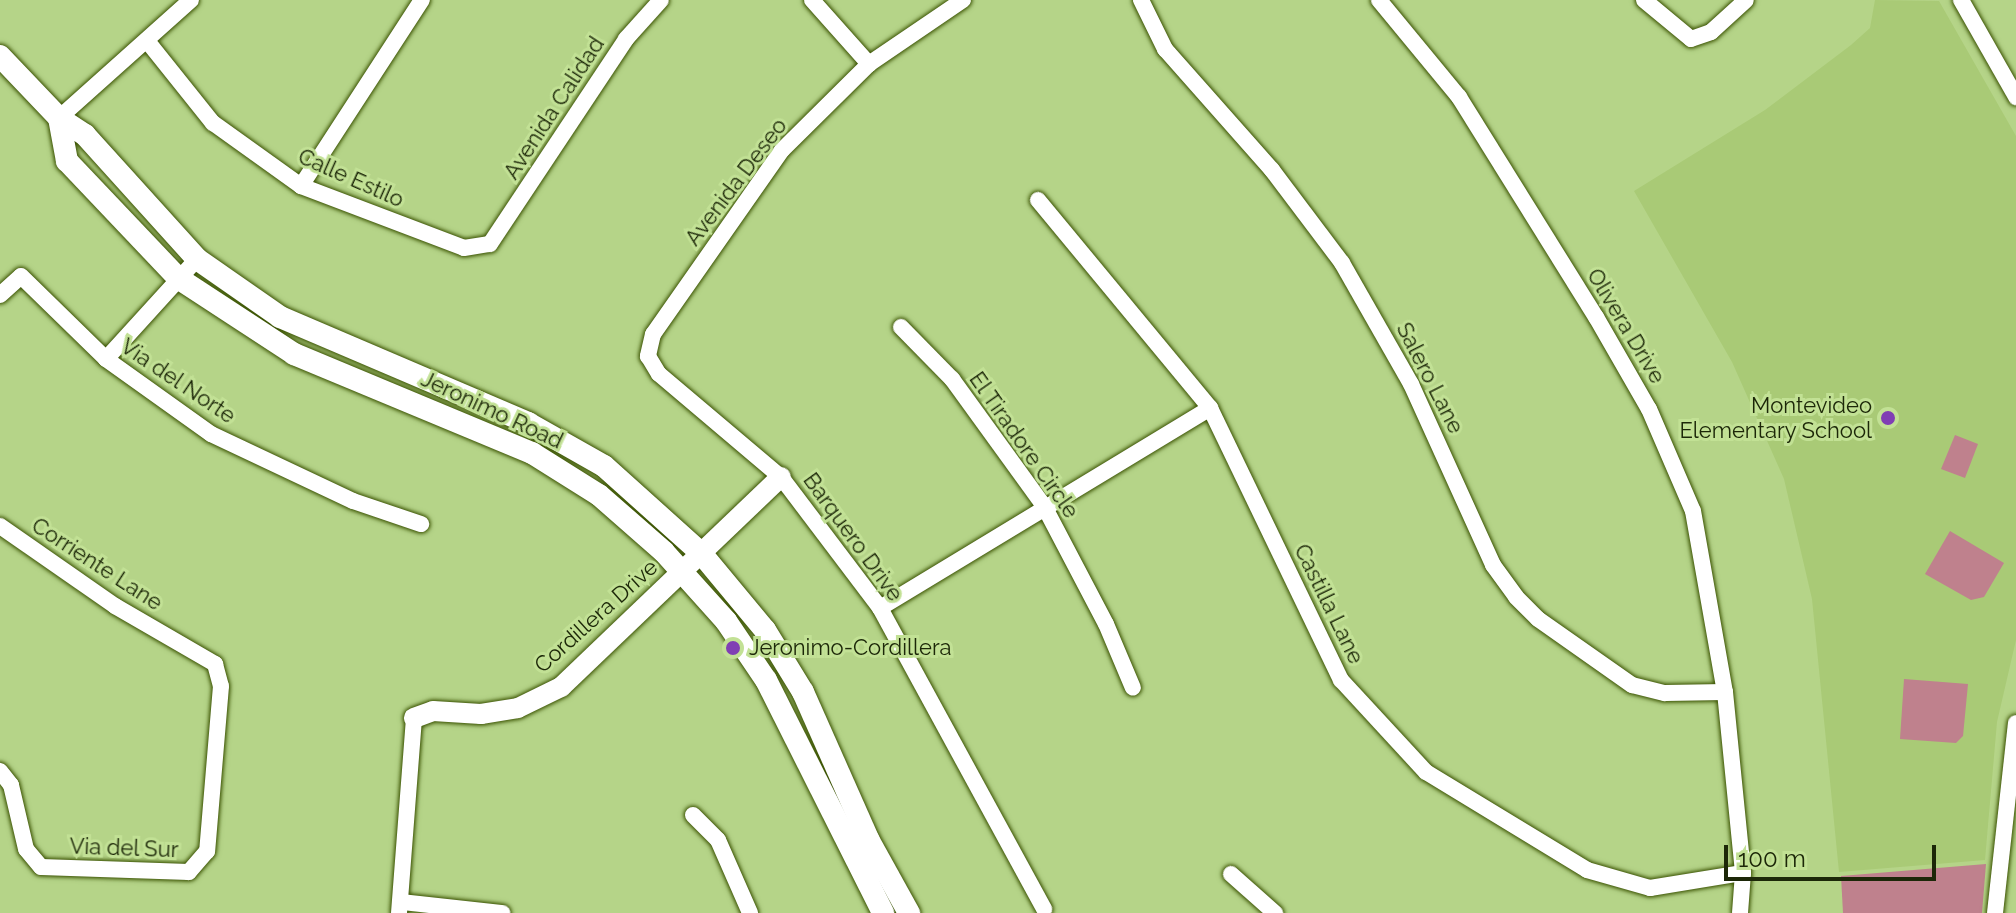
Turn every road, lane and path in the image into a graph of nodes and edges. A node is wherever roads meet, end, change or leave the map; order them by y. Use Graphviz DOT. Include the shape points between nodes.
graph roads {
  1 [pos="191,0"];
  2 [pos="422,0"];
  3 [pos="661,0"];
  4 [pos="812,0"];
  5 [pos="963,0"];
  6 [pos="1141,0"];
  7 [pos="1379,0"];
  8 [pos="1644,0"];
  9 [pos="1746,0"];
  10 [pos="1961,0"];
  11 [pos="148,42"];
  12 [pos="0,56"];
  13 [pos="869,64"];
  14 [pos="2016,97"];
  15 [pos="59,118"];
  16 [pos="301,186"];
  17 [pos="1038,200"];
  18 [pos="490,244"];
  19 [pos="197,259"];
  20 [pos="178,278"];
  21 [pos="0,295"];
  22 [pos="901,327"];
  23 [pos="648,356"];
  24 [pos="106,359"];
  25 [pos="1210,408"];
  26 [pos="781,477"];
  27 [pos="1044,506"];
  28 [pos="421,524"];
  29 [pos="0,526"];
  30 [pos="701,553"];
  31 [pos="682,570"];
  32 [pos="880,608"];
  33 [pos="1133,688"];
  34 [pos="1725,692"];
  35 [pos="414,718"];
  36 [pos="2016,723"];
  37 [pos="0,771"];
  38 [pos="693,815"];
  39 [pos="207,851"];
  40 [pos="1743,873"];
  41 [pos="1231,874"];
  42 [pos="400,908"];
  43 [pos="1044,909"];
  44 [pos="502,913"];
  45 [pos="750,913"];
  46 [pos="883,913"];
  47 [pos="909,913"];
  48 [pos="1275,913"];
  49 [pos="1740,913"];
  50 [pos="1995,913"];
  1 -- 11 [label="street"];
  2 -- 16 [label="street"];
  3 -- 18 [label="street, Avenida Calidad" via="626,39"];
  4 -- 13 [label="street"];
  5 -- 13 [label="street, Avenida Deseo"];
  6 -- 34 [label="street, Salero Lane" via="1165,49 1272,170 1342,263 1411,384 1493,565 1516,597 1538,619 1632,685 1665,693"];
  7 -- 34 [label="street, Olivera Drive" via="1459,97 1649,409 1693,511"];
  8 -- 9 [label="street" via="1691,39 1711,32"];
  10 -- 14 [label="street"];
  11 -- 15 [label="street"];
  11 -- 16 [label="street, Calle Estilo" via="213,123"];
  12 -- 15 [label="main road, Jeronimo Road"];
  13 -- 23 [label="street, Avenida Deseo" via="782,150 653,334"];
  15 -- 19 [label="main road, Jeronimo Road" via="85,135"];
  15 -- 20 [label="main road, Jeronimo Road" via="67,161"];
  16 -- 18 [label="street, Calle Estilo" via="464,248"];
  17 -- 25 [label="street, Castilla Lane"];
  19 -- 20 [label="street"];
  19 -- 30 [label="main road, Jeronimo Road" via="280,317 528,423 604,466"];
  20 -- 24 [label="street"];
  20 -- 31 [label="main road, Jeronimo Road" via="294,354 532,453 599,495"];
  21 -- 24 [label="street, Via del Norte" via="21,276"];
  22 -- 27 [label="street, El Tiradore Circle" via="952,379"];
  23 -- 26 [label="street, Barquero Drive" via="659,374"];
  24 -- 28 [label="street, Via del Norte" via="211,434 353,501"];
  25 -- 27 [label="street"];
  25 -- 40 [label="street, Castilla Lane" via="1341,680 1426,772 1587,870 1650,888"];
  26 -- 30 [label="street, Cordillera Drive"];
  26 -- 32 [label="street, Barquero Drive"];
  27 -- 32 [label="street"];
  27 -- 33 [label="street, El Tiradore Circle"];
  29 -- 39 [label="street, Corriente Lane" via="115,606 215,664 221,686"];
  30 -- 31 [label="street, Cordillera Drive"];
  30 -- 47 [label="main road, Jeronimo Road" via="765,630 803,692 868,839"];
  31 -- 35 [label="street, Cordillera Drive" via="561,687 518,708 481,714 433,711"];
  31 -- 46 [label="main road, Jeronimo Road" via="726,621 766,680"];
  32 -- 43 [label="street, Barquero Drive"];
  34 -- 40 [label="street, Olivera Drive"];
  35 -- 42 [label="street, Cordillera Drive"];
  36 -- 50 [label="street"];
  37 -- 39 [label="street, Via del Sur" via="11,785 26,849 41,867 189,872"];
  38 -- 45 [label="street" via="718,840"];
  40 -- 49 [label="street, Olivera Drive"];
  41 -- 48 [label="street"];
  42 -- 44 [label="street"];
}
